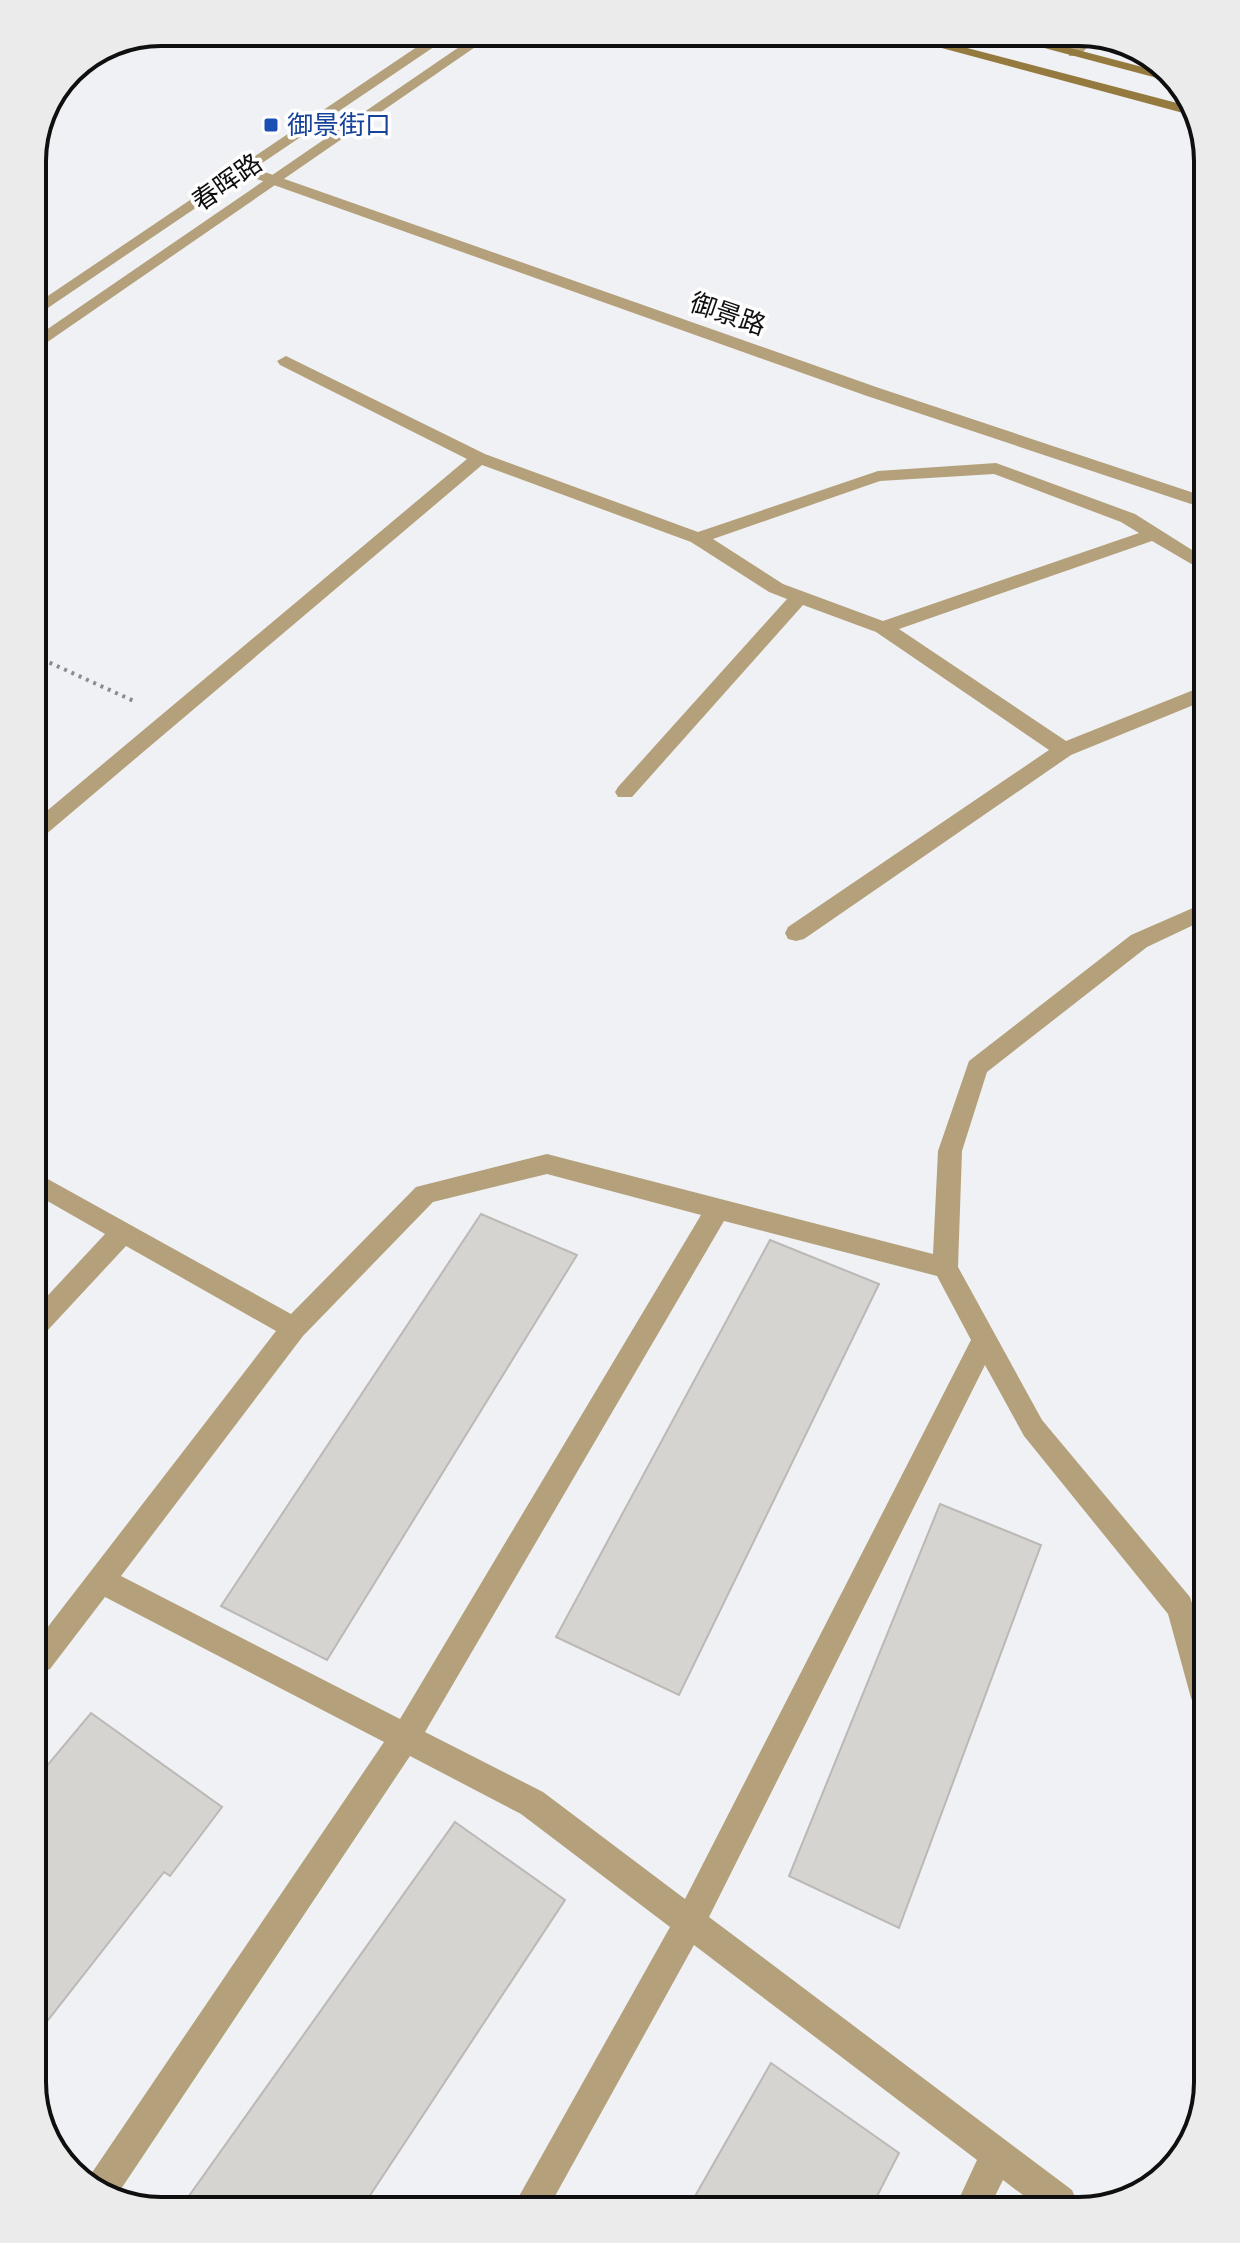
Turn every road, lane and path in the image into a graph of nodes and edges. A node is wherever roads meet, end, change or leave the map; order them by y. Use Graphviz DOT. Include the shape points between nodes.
graph roads {
  1 [pos="428,46"];
  2 [pos="469,46"];
  3 [pos="942,46"];
  4 [pos="1046,46"];
  5 [pos="1081,46"];
  6 [pos="1074,53"];
  7 [pos="1153,74"];
  8 [pos="1181,109"];
  9 [pos="242,169"];
  10 [pos="272,180"];
  11 [pos="46,304"];
  12 [pos="46,338"];
  13 [pos="286,361"];
  14 [pos="479,458"];
  15 [pos="1194,499"];
  16 [pos="1154,534"];
  17 [pos="698,538"];
  18 [pos="1194,559"];
  19 [pos="799,597"];
  20 [pos="883,628"];
  21 [pos="46,661"];
  22 [pos="1194,697"];
  23 [pos="171,719"];
  24 [pos="1064,750"];
  25 [pos="625,792"];
  26 [pos="46,823"];
  27 [pos="1194,916"];
  28 [pos="796,933"];
  29 [pos="46,1188"];
  30 [pos="719,1207"];
  31 [pos="123,1232"];
  32 [pos="945,1268"];
  33 [pos="46,1314"];
  34 [pos="294,1328"];
  35 [pos="984,1340"];
  36 [pos="100,1580"];
  37 [pos="46,1651"];
  38 [pos="1194,1656"];
  39 [pos="405,1738"];
  40 [pos="690,1922"];
  41 [pos="998,2155"];
  42 [pos="106,2182"];
  43 [pos="536,2197"];
  44 [pos="977,2197"];
  45 [pos="1053,2197"];
  1 -- 9 [label="street, 春晖路"];
  2 -- 10 [label="street, 春晖路"];
  3 -- 8 [label="main road"];
  4 -- 6 [label="main road"];
  5 -- 6 [label="street"];
  6 -- 7 [label="main road"];
  9 -- 10 [label="street, 御景路"];
  9 -- 11 [label="street, 春晖路"];
  10 -- 12 [label="street, 春晖路"];
  10 -- 15 [label="street, 御景路"];
  13 -- 14 [label="street"];
  14 -- 17 [label="street"];
  14 -- 23 [label="street"];
  16 -- 17 [label="street" via="1128,518 996,468 878,476"];
  16 -- 18 [label="street"];
  16 -- 20 [label="street"];
  17 -- 19 [label="street"];
  19 -- 20 [label="street"];
  19 -- 25 [label="street"];
  20 -- 24 [label="street"];
  21 -- 23 [label="path"];
  22 -- 24 [label="street"];
  23 -- 26 [label="street"];
  24 -- 28 [label="street"];
  27 -- 32 [label="street" via="1139,941 977,1067 950,1151"];
  29 -- 31 [label="street"];
  30 -- 32 [label="street"];
  30 -- 34 [label="street" via="547,1164 425,1194"];
  30 -- 39 [label="street"];
  31 -- 33 [label="street"];
  31 -- 34 [label="street"];
  32 -- 35 [label="street"];
  34 -- 36 [label="street"];
  35 -- 38 [label="street" via="1033,1428 1180,1607"];
  35 -- 40 [label="street"];
  36 -- 37 [label="street"];
  36 -- 39 [label="street"];
  39 -- 40 [label="street" via="532,1803"];
  39 -- 42 [label="street"];
  40 -- 41 [label="street"];
  40 -- 43 [label="street"];
  41 -- 44 [label="street"];
  41 -- 45 [label="street"];
}
